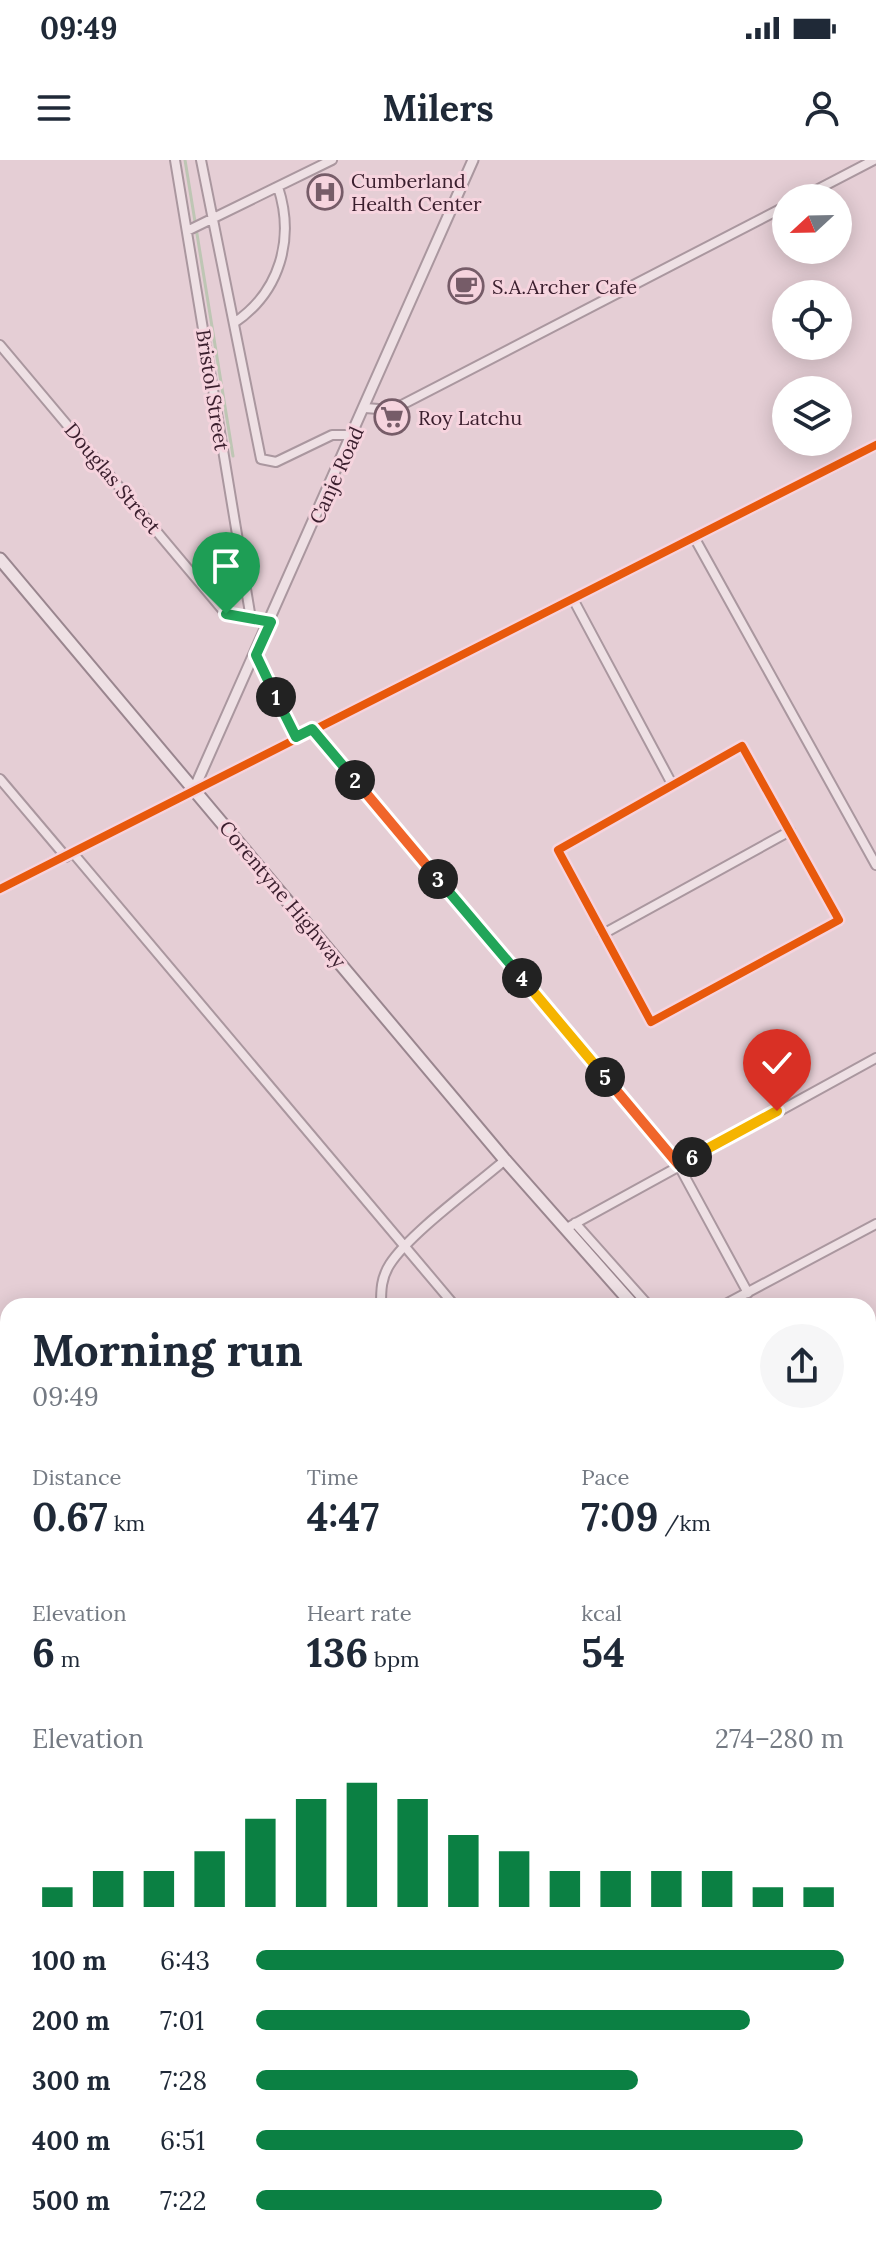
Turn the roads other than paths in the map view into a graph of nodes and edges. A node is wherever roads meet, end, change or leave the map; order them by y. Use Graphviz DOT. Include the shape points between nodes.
graph roads {
  1 [pos="175,160"];
  2 [pos="201,160"];
  3 [pos="332,160"];
  4 [pos="473,160"];
  5 [pos="874,160"];
  6 [pos="828,184"];
  7 [pos="278,187"];
  8 [pos="772,213"];
  9 [pos="212,218"];
  10 [pos="187,231"];
  11 [pos="234,323"];
  12 [pos="0,345"];
  13 [pos="365,408"];
  14 [pos="353,435"];
  15 [pos="876,445"];
  16 [pos="694,537"];
  17 [pos="0,559"];
  18 [pos="573,599"];
  19 [pos="251,619"];
  20 [pos="271,622"];
  21 [pos="256,655"];
  22 [pos="312,729"];
  23 [pos="296,737"];
  24 [pos="0,779"];
  25 [pos="672,784"];
  26 [pos="194,789"];
  27 [pos="790,831"];
  28 [pos="69,855"];
  29 [pos="876,865"];
  30 [pos="0,889"];
  31 [pos="603,934"];
  32 [pos="876,1058"];
  33 [pos="505,1160"];
  34 [pos="678,1164"];
  35 [pos="876,1224"];
  36 [pos="570,1226"];
  37 [pos="404,1247"];
  38 [pos="748,1293"];
  39 [pos="381,1298"];
  40 [pos="448,1298"];
  41 [pos="627,1298"];
  42 [pos="641,1298"];
  43 [pos="738,1298"];
  1 -- 10 [label="street, Bristol Street"];
  2 -- 9 [label="street"];
  3 -- 7 [label="street"];
  4 -- 13 [label="street, Canje Road"];
  5 -- 6 [label="street"];
  7 -- 9 [label="street"];
  7 -- 11 [label="street" via="287,239 279,264 258,304"];
  8 -- 13 [label="street" via="392,410"];
  9 -- 10 [label="street"];
  9 -- 11 [label="street"];
  10 -- 19 [label="street, Bristol Street"];
  11 -- 14 [label="street" via="261,459 276,462 332,435"];
  12 -- 19 [label="street, Douglas Street" via="226,614"];
  13 -- 14 [label="street, Canje Road"];
  14 -- 20 [label="street, Canje Road"];
  15 -- 16 [label="street"];
  16 -- 18 [label="street"];
  16 -- 29 [label="street"];
  17 -- 26 [label="main road, Corentyne Highway"];
  18 -- 22 [label="street"];
  18 -- 25 [label="street"];
  19 -- 20 [label="street, Douglas Street"];
  20 -- 21 [label="street, Canje Road"];
  21 -- 23 [label="street"];
  21 -- 26 [label="street, Canje Road"];
  22 -- 23 [label="street"];
  22 -- 34 [label="street"];
  23 -- 26 [label="street"];
  24 -- 28 [label="street"];
  25 -- 27 [label="street" via="742,746"];
  25 -- 31 [label="street" via="558,850"];
  26 -- 28 [label="street"];
  26 -- 33 [label="main road, Corentyne Highway"];
  27 -- 31 [label="street"];
  27 -- 31 [label="street" via="839,920 651,1022"];
  28 -- 30 [label="street"];
  28 -- 37 [label="street"];
  32 -- 34 [label="street"];
  33 -- 36 [label="main road, Corentyne Highway"];
  33 -- 37 [label="street"];
  34 -- 36 [label="street"];
  34 -- 38 [label="street"];
  35 -- 38 [label="street"];
  36 -- 41 [label="main road, Corentyne Highway"];
  36 -- 42 [label="street"];
  37 -- 39 [label="street" via="390,1265"];
  37 -- 40 [label="street"];
  38 -- 43 [label="street"];
}
